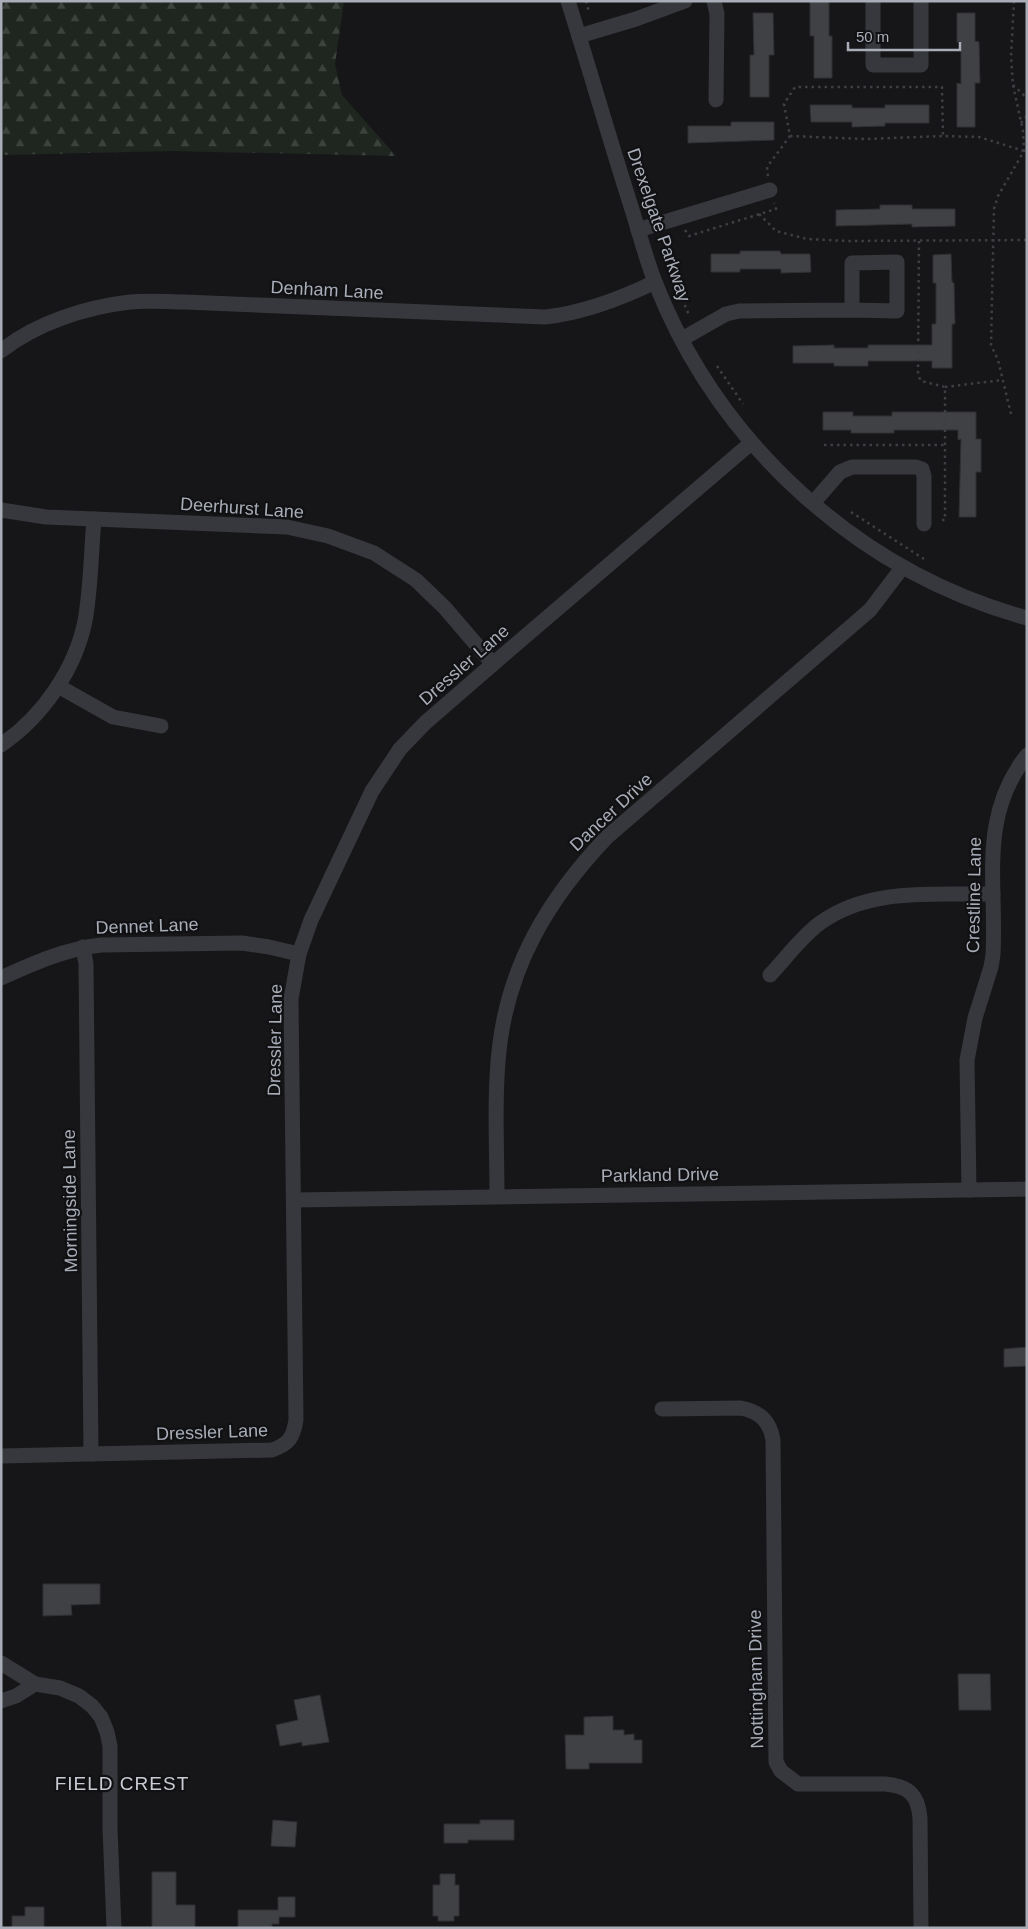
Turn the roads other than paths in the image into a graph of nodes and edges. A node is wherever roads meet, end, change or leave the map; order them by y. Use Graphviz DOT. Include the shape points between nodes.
graph roads {
  1 [pos="568,1"];
  2 [pos="685,1"];
  3 [pos="714,1"];
  4 [pos="873,1"];
  5 [pos="921,1"];
  6 [pos="579,36"];
  7 [pos="716,100"];
  8 [pos="770,190"];
  9 [pos="638,230"];
  10 [pos="655,282"];
  11 [pos="852,310"];
  12 [pos="682,339"];
  13 [pos="1,351"];
  14 [pos="751,443"];
  15 [pos="813,503"];
  16 [pos="1,510"];
  17 [pos="94,519"];
  18 [pos="924,522"];
  19 [pos="902,568"];
  20 [pos="1027,618"];
  21 [pos="493,664"];
  22 [pos="58,686"];
  23 [pos="161,726"];
  24 [pos="1,745"];
  25 [pos="1027,755"];
  26 [pos="993,894"];
  27 [pos="83,947"];
  28 [pos="298,954"];
  29 [pos="770,975"];
  30 [pos="1,978"];
  31 [pos="1027,1189"];
  32 [pos="969,1190"];
  33 [pos="497,1196"];
  34 [pos="294,1200"];
  35 [pos="662,1409"];
  36 [pos="91,1454"];
  37 [pos="1,1456"];
  38 [pos="1,1663"];
  39 [pos="34,1684"];
  40 [pos="1,1701"];
  41 [pos="114,1928"];
  42 [pos="921,1928"];
  1 -- 6 [label="street, Drexelgate Parkway"];
  2 -- 6 [label="street"];
  3 -- 7 [label="street" via="717,14"];
  4 -- 5 [label="street" via="873,65 921,65"];
  6 -- 9 [label="street, Drexelgate Parkway"];
  8 -- 9 [label="street"];
  9 -- 10 [label="street, Drexelgate Parkway"];
  10 -- 12 [label="street, Drexelgate Parkway"];
  10 -- 13 [label="street, Denham Lane" via="579,312 544,317 131,302 72,315 42,327"];
  11 -- 12 [label="street" via="739,311 726,314"];
  12 -- 14 [label="street, Drexelgate Parkway" via="716,396"];
  14 -- 15 [label="street, Drexelgate Parkway"];
  14 -- 21 [label="street, Dressler Lane"];
  15 -- 18 [label="street" via="840,472 852,467 916,467 924,476"];
  15 -- 19 [label="street, Drexelgate Parkway"];
  16 -- 17 [label="street, Deerhurst Lane"];
  17 -- 21 [label="street, Deerhurst Lane" via="287,528 335,538 374,553 416,580"];
  17 -- 22 [label="street" via="84,623 74,655"];
  19 -- 20 [label="street, Drexelgate Parkway" via="965,598"];
  19 -- 33 [label="street, Dancer Drive" via="870,610 607,837 555,898 519,970 506,1012 496,1094"];
  21 -- 28 [label="street, Dressler Lane" via="425,723 391,760 372,791"];
  22 -- 23 [label="street" via="112,717"];
  22 -- 24 [label="street" via="35,716"];
  25 -- 26 [label="street, Crestline Lane" via="1007,788 996,818"];
  26 -- 29 [label="street" via="898,895 856,904 818,924"];
  26 -- 32 [label="street, Crestline Lane" via="991,967 975,1018 967,1060"];
  27 -- 28 [label="street, Dennet Lane" via="242,943"];
  27 -- 30 [label="street, Dennet Lane" via="46,957"];
  27 -- 36 [label="street, Morningside Lane" via="86,964"];
  28 -- 34 [label="street, Dressler Lane" via="292,999"];
  31 -- 32 [label="street, Parkland Drive"];
  32 -- 33 [label="street, Parkland Drive"];
  33 -- 34 [label="street, Parkland Drive"];
  34 -- 36 [label="street, Dressler Lane" via="296,1420 284,1446 272,1450"];
  35 -- 42 [label="street, Nottingham Drive" via="741,1408 760,1414 771,1429 776,1762 781,1771 798,1784 898,1785 915,1797 920,1818"];
  36 -- 37 [label="street, Dressler Lane"];
  38 -- 39 [label="street"];
  39 -- 40 [label="street"];
  39 -- 41 [label="street" via="60,1688 80,1696 101,1717 107,1732"];
}
